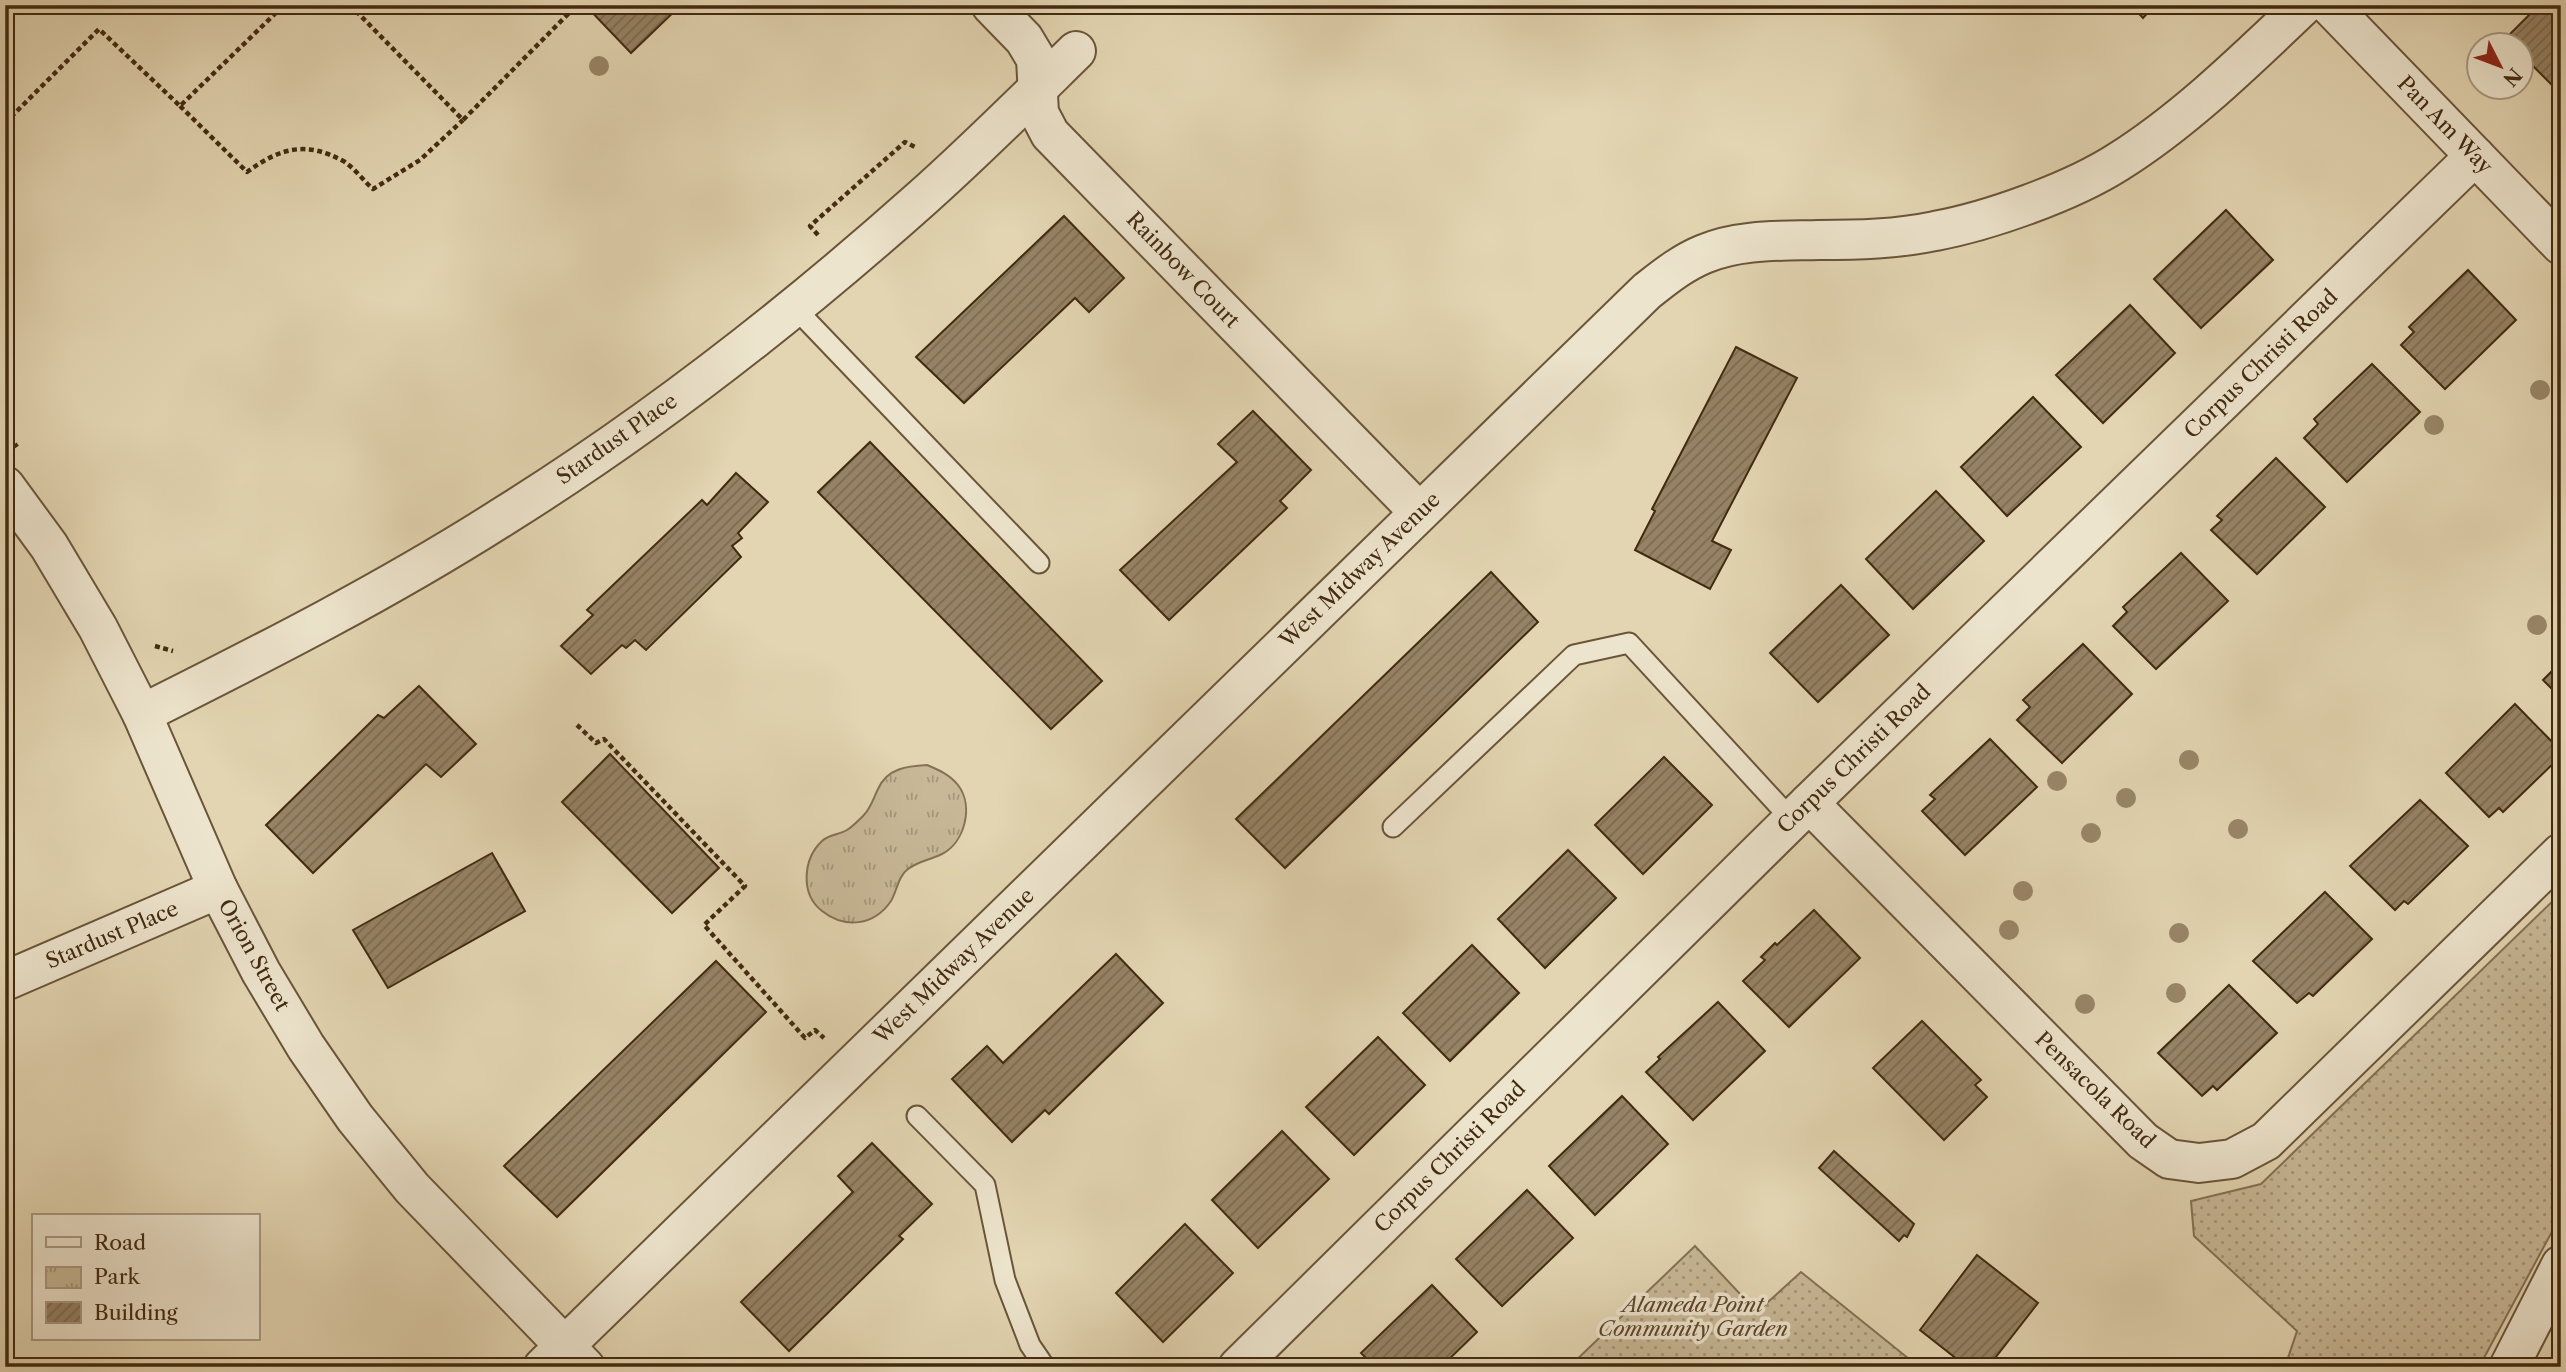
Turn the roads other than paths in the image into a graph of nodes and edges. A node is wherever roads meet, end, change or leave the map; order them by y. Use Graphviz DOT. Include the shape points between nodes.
graph roads {
  1 [pos="991,5"];
  2 [pos="2304,5"];
  3 [pos="2329,5"];
  4 [pos="1076,51"];
  5 [pos="1038,88"];
  6 [pos="2475,156"];
  7 [pos="2561,245"];
  8 [pos="794,307"];
  9 [pos="5,486"];
  10 [pos="1419,512"];
  11 [pos="1039,563"];
  12 [pos="142,714"];
  13 [pos="1800,811"];
  14 [pos="1393,827"];
  15 [pos="2561,853"];
  16 [pos="218,890"];
  17 [pos="5,981"];
  18 [pos="917,1116"];
  19 [pos="2561,1265"];
  20 [pos="564,1360"];
  21 [pos="1045,1367"];
  22 [pos="1238,1367"];
  23 [pos="2509,1367"];
  1 -- 5 [label="street, Rainbow Court" via="1024,39 1036,59"];
  2 -- 10 [label="street, West Midway Avenue" via="2188,109 2117,163 2071,185 2003,213 1935,231 1743,244 1706,253 1676,268"];
  3 -- 6 [label="street, Pan Am Way"];
  4 -- 5 [label="street, Stardust Place"];
  5 -- 8 [label="street, Stardust Place" via="922,198"];
  5 -- 10 [label="street, Rainbow Court" via="1039,113 1050,134"];
  6 -- 7 [label="street, Pan Am Way"];
  6 -- 13 [label="street, Corpus Christi Road"];
  8 -- 11 [label="lane"];
  8 -- 12 [label="street, Stardust Place" via="656,414 507,515 349,607"];
  9 -- 12 [label="street, Orion Street" via="98,628"];
  10 -- 20 [label="street, West Midway Avenue" via="852,1066"];
  12 -- 16 [label="street, Orion Street"];
  13 -- 14 [label="lane" via="1629,643 1574,655"];
  13 -- 15 [label="street, Pensacola Road" via="2143,1141 2169,1159 2199,1163 2232,1159 2266,1141"];
  13 -- 22 [label="street, Corpus Christi Road"];
  16 -- 17 [label="street, Stardust Place"];
  16 -- 20 [label="street, Orion Street" via="299,1037 355,1118"];
  18 -- 21 [label="lane" via="985,1185 1005,1280 1030,1345"];
  19 -- 23 [label="street"];
}
